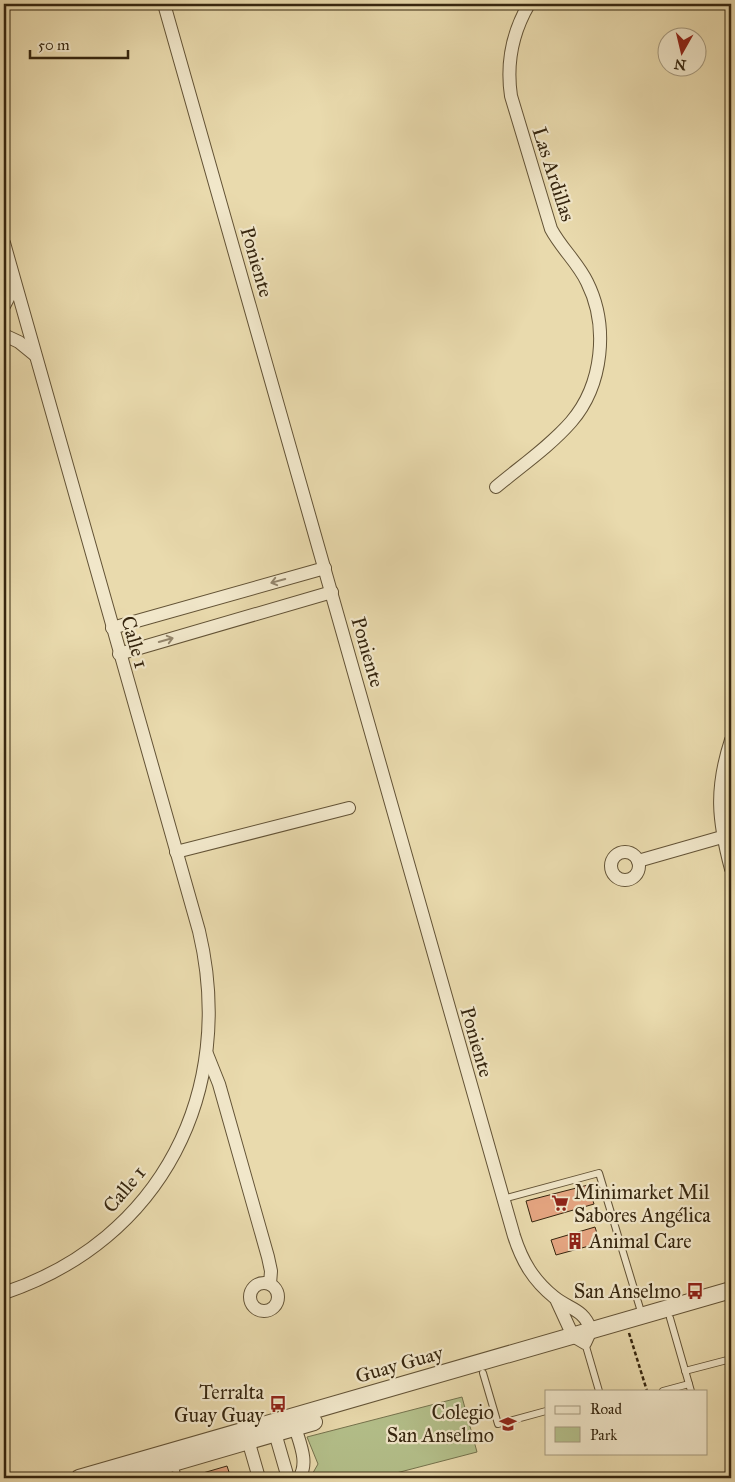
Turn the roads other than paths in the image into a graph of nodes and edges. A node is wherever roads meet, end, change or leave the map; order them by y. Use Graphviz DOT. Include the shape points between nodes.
graph roads {
  1 [pos="164,4"];
  2 [pos="529,4"];
  3 [pos="4,243"];
  4 [pos="16,285"];
  5 [pos="4,306"];
  6 [pos="4,334"];
  7 [pos="35,355"];
  8 [pos="496,487"];
  9 [pos="325,568"];
  10 [pos="332,592"];
  11 [pos="112,628"];
  12 [pos="119,654"];
  13 [pos="731,740"];
  14 [pos="349,808"];
  15 [pos="722,837"];
  16 [pos="176,852"];
  17 [pos="638,861"];
  18 [pos="731,869"];
  19 [pos="207,1054"];
  20 [pos="503,1199"];
  21 [pos="270,1284"];
  22 [pos="731,1290"];
  23 [pos="4,1293"];
  24 [pos="556,1299"];
  25 [pos="731,1300"];
  26 [pos="669,1313"];
  27 [pos="642,1316"];
  28 [pos="583,1336"];
  29 [pos="731,1359"];
  30 [pos="482,1367"];
  31 [pos="685,1371"];
  32 [pos="690,1387"];
  33 [pos="599,1390"];
  34 [pos="670,1390"];
  35 [pos="545,1411"];
  36 [pos="295,1428"];
  37 [pos="275,1434"];
  38 [pos="247,1436"];
  39 [pos="178,1463"];
  40 [pos="78,1478"];
  41 [pos="122,1478"];
  42 [pos="259,1478"];
  43 [pos="288,1478"];
  44 [pos="299,1478"];
  1 -- 9 [label="street, Poniente"];
  2 -- 8 [label="street, Las Ardillas" via="512,47 509,68 511,96 551,229 578,267 592,294 599,321 600,345 597,370 577,415"];
  3 -- 4 [label="street, Calle 1"];
  4 -- 5 [label="street"];
  4 -- 7 [label="street, Calle 1"];
  6 -- 7 [label="street"];
  7 -- 11 [label="street, Calle 1"];
  9 -- 10 [label="street, Poniente"];
  9 -- 11 [label="street, one-way"];
  12 -- 10 [label="street, one-way"];
  10 -- 20 [label="street, Poniente"];
  11 -- 12 [label="street, Calle 1"];
  12 -- 16 [label="street, Calle 1"];
  13 -- 15 [label="street" via="720,791"];
  14 -- 16 [label="street"];
  15 -- 17 [label="street"];
  15 -- 18 [label="street"];
  16 -- 19 [label="street, Calle 1" via="206,966 209,999"];
  19 -- 21 [label="street, Calle 1" via="220,1084 268,1257"];
  19 -- 23 [label="street, Calle 1" via="199,1092 184,1135 143,1200 113,1231 83,1254 44,1277"];
  20 -- 24 [label="street, Poniente" via="524,1263 539,1284"];
  20 -- 27 [label="lane" via="599,1173"];
  22 -- 26 [label="street, Guay Guay"];
  24 -- 28 [label="street, Poniente"];
  24 -- 28 [label="street, Poniente" via="578,1310 586,1319"];
  25 -- 26 [label="street, Guay Guay"];
  26 -- 27 [label="street, Guay Guay"];
  26 -- 28 [label="street, Guay Guay"];
  26 -- 31 [label="lane"];
  27 -- 28 [label="street, Guay Guay"];
  28 -- 30 [label="street, Guay Guay"];
  28 -- 33 [label="lane"];
  29 -- 31 [label="lane"];
  30 -- 35 [label="lane" via="498,1424"];
  30 -- 36 [label="street, Guay Guay"];
  30 -- 38 [label="street, Guay Guay"];
  31 -- 32 [label="lane"];
  32 -- 34 [label="lane"];
  36 -- 37 [label="street, Guay Guay"];
  36 -- 44 [label="street" via="304,1462"];
  37 -- 38 [label="street, Guay Guay"];
  37 -- 43 [label="street"];
  38 -- 39 [label="street, Guay Guay"];
  38 -- 42 [label="street"];
  39 -- 40 [label="street, Guay Guay" via="154,1456"];
  39 -- 41 [label="street, Guay Guay"];
}
